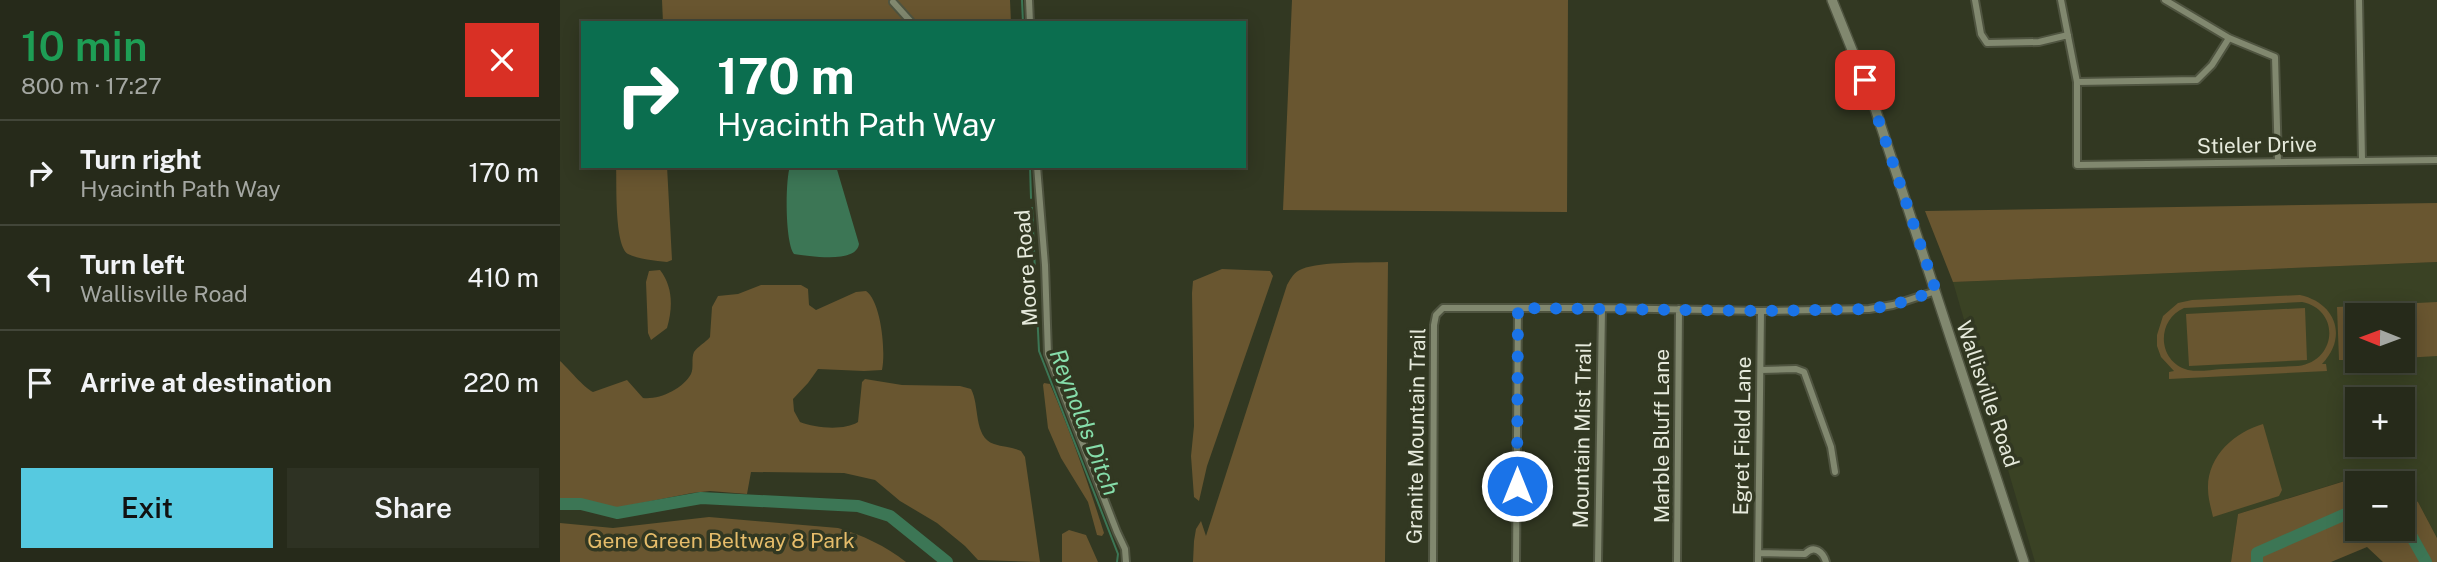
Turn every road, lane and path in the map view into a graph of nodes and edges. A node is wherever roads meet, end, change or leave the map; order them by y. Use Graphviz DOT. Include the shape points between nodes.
graph roads {
  1 [pos="1028,0"];
  2 [pos="1832,0"];
  3 [pos="1975,0"];
  4 [pos="2062,0"];
  5 [pos="2165,0"];
  6 [pos="2359,0"];
  7 [pos="893,2"];
  8 [pos="910,21"];
  9 [pos="1030,21"];
  10 [pos="2068,35"];
  11 [pos="2229,38"];
  12 [pos="2077,82"];
  13 [pos="2362,160"];
  14 [pos="2437,160"];
  15 [pos="2278,162"];
  16 [pos="1037,168"];
  17 [pos="1936,291"];
  18 [pos="1518,308"];
  19 [pos="1602,308"];
  20 [pos="1679,309"];
  21 [pos="1761,311"];
  22 [pos="1761,370"];
  23 [pos="1835,472"];
  24 [pos="1758,553"];
  25 [pos="1805,558"];
  26 [pos="1126,562"];
  27 [pos="1433,562"];
  28 [pos="1516,562"];
  29 [pos="1598,562"];
  30 [pos="1677,562"];
  31 [pos="1758,562"];
  32 [pos="1826,562"];
  33 [pos="2024,562"];
  1 -- 9 [label="street"];
  2 -- 17 [label="main road, Wallisville Road" via="1873,102"];
  3 -- 10 [label="street" via="1987,43 2039,42"];
  4 -- 10 [label="street"];
  5 -- 11 [label="street"];
  6 -- 13 [label="street"];
  7 -- 8 [label="street"];
  10 -- 12 [label="street"];
  11 -- 12 [label="street" via="2197,80"];
  11 -- 15 [label="street" via="2275,57"];
  12 -- 15 [label="street, Stieler Drive" via="2077,165"];
  13 -- 14 [label="street, Stieler Drive"];
  13 -- 15 [label="street, Stieler Drive"];
  16 -- 26 [label="street, Moore Road" via="1048,354 1125,549"];
  17 -- 21 [label="street" via="1874,308"];
  17 -- 33 [label="main road, Wallisville Road"];
  18 -- 19 [label="street"];
  18 -- 27 [label="street, Granite Mountain Trail" via="1451,307 1439,311 1434,325"];
  18 -- 28 [label="street"];
  19 -- 20 [label="street"];
  19 -- 29 [label="street, Mountain Mist Trail"];
  20 -- 21 [label="street"];
  20 -- 30 [label="street, Marble Bluff Lane"];
  21 -- 22 [label="street, Egret Field Lane"];
  22 -- 23 [label="street" via="1796,369 1806,376"];
  22 -- 24 [label="street, Egret Field Lane"];
  24 -- 25 [label="street" via="1793,552"];
  24 -- 31 [label="street, Egret Field Lane"];
  25 -- 32 [label="street" via="1817,549"];
}
